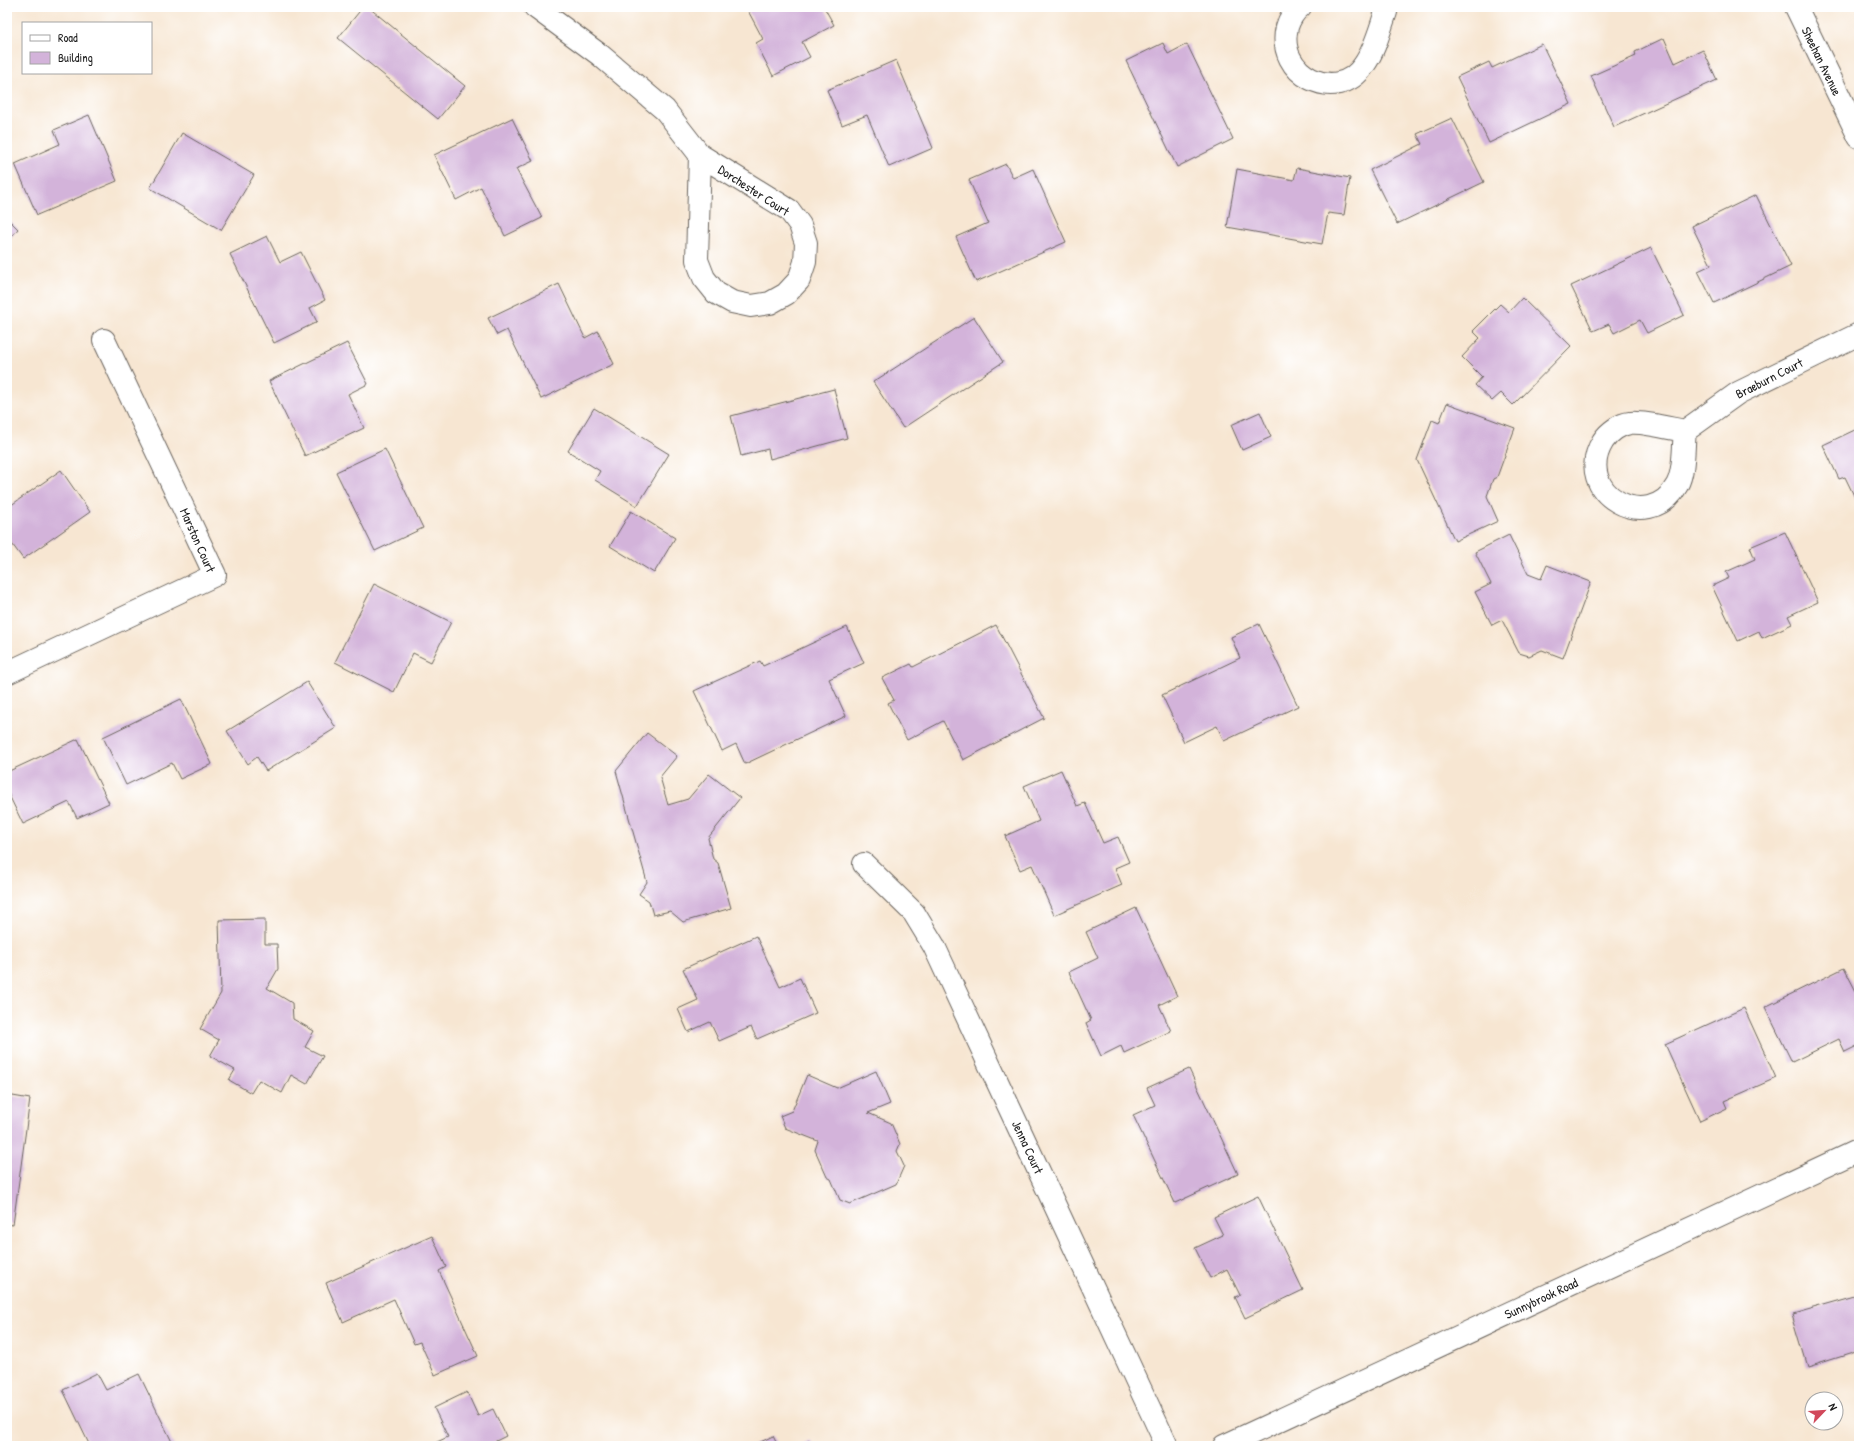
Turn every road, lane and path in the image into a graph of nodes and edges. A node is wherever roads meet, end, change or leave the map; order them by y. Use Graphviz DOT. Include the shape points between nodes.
graph roads {
  1 [pos="534,7"];
  2 [pos="1300,7"];
  3 [pos="1796,7"];
  4 [pos="1385,9"];
  5 [pos="1859,138"];
  6 [pos="700,155"];
  7 [pos="1859,334"];
  8 [pos="104,340"];
  9 [pos="1685,431"];
  10 [pos="7,674"];
  11 [pos="864,864"];
  12 [pos="1859,1150"];
  13 [pos="1167,1446"];
  14 [pos="1224,1446"];
  1 -- 6 [label="street, Dorchester Court" via="600,55 665,110"];
  2 -- 4 [label="street" via="1289,21 1285,34 1286,49 1291,62 1300,73 1327,84 1341,82 1354,76 1364,66"];
  3 -- 5 [label="street, Sheehan Avenue"];
  6 -- 6 [label="street, Dorchester Court" via="697,260 704,278 716,293 732,302 751,306 770,303 786,294 799,280 805,262 806,243 800,225 789,210"];
  7 -- 9 [label="street, Braeburn Court" via="1738,393"];
  8 -- 10 [label="street, Marston Court" via="216,575"];
  9 -- 9 [label="street" via="1631,423 1617,428 1606,437 1598,449 1595,463 1597,478 1604,491 1615,501 1628,507 1643,508 1656,504 1668,496 1677,484 1681,470"];
  11 -- 13 [label="street, Jenna Court" via="914,913 934,946"];
  12 -- 14 [label="street, Sunnybrook Road"];
}
